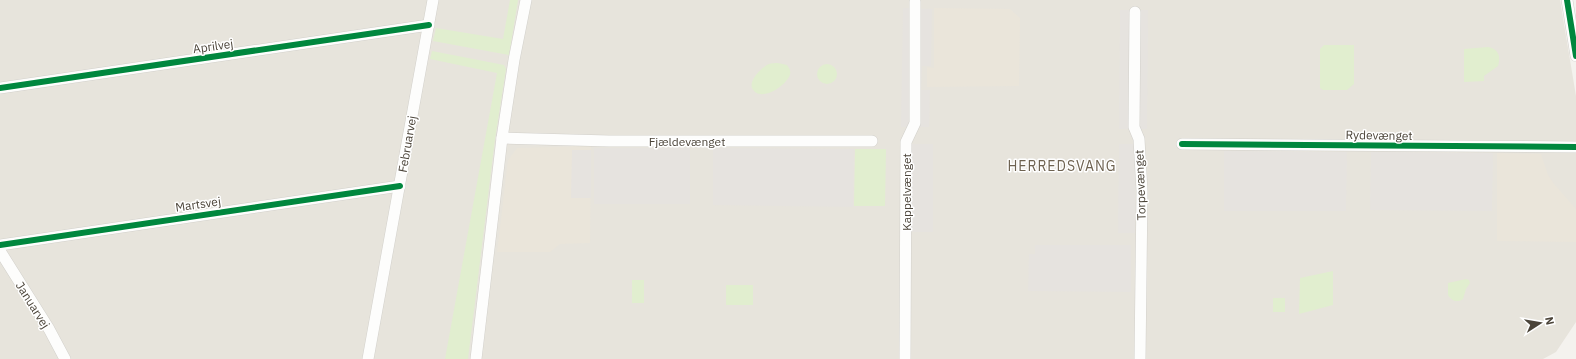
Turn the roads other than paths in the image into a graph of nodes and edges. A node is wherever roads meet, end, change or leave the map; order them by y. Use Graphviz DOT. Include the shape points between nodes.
graph roads {
  1 [pos="433,0"];
  2 [pos="526,0"];
  3 [pos="1567,0"];
  4 [pos="915,2"];
  5 [pos="1135,12"];
  6 [pos="429,25"];
  7 [pos="1576,56"];
  8 [pos="0,88"];
  9 [pos="502,138"];
  10 [pos="872,141"];
  11 [pos="1182,144"];
  12 [pos="1576,147"];
  13 [pos="400,186"];
  14 [pos="0,245"];
  15 [pos="0,251"];
  16 [pos="65,359"];
  17 [pos="368,359"];
  18 [pos="476,359"];
  19 [pos="905,359"];
  20 [pos="1140,359"];
  1 -- 6 [label="street, Februarvej"];
  2 -- 9 [label="street"];
  3 -- 7 [label="street"];
  4 -- 19 [label="street, Kappelvænget" via="915,123 906,142"];
  5 -- 20 [label="street, Torpevænget" via="1134,127 1139,139 1142,191"];
  6 -- 8 [label="street, Aprilvej"];
  6 -- 13 [label="street, Februarvej"];
  9 -- 10 [label="street, Fjældevænget" via="609,141"];
  9 -- 18 [label="street"];
  11 -- 12 [label="street, Rydevænget"];
  13 -- 14 [label="street, Martsvej"];
  13 -- 17 [label="street, Februarvej"];
  15 -- 16 [label="street, Januarvej"];
}
